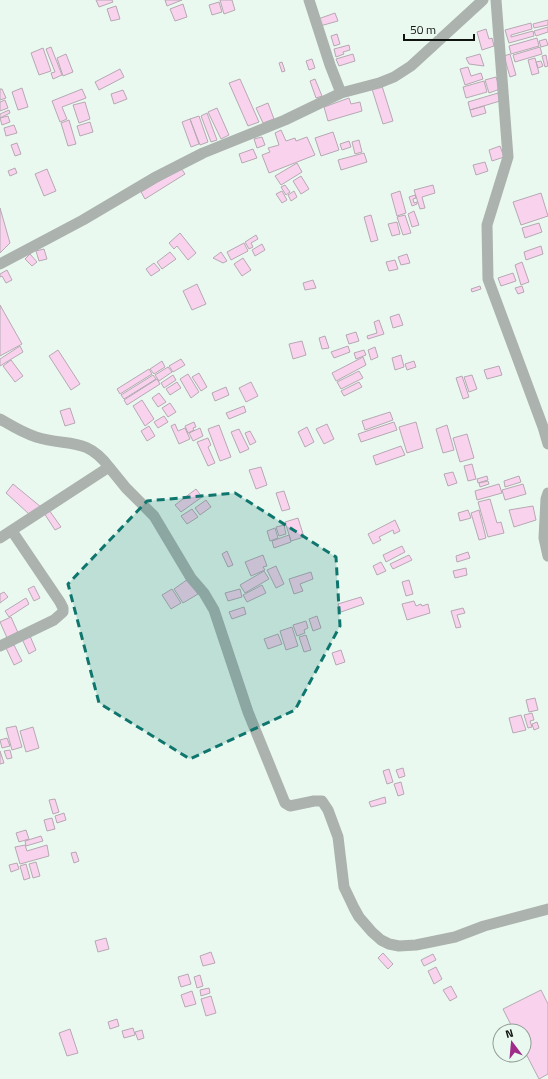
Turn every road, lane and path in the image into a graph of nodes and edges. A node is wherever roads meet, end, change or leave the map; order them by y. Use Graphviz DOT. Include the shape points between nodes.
graph roads {
  1 [pos="309,0"];
  2 [pos="483,0"];
  3 [pos="496,0"];
  4 [pos="341,93"];
  5 [pos="0,264"];
  6 [pos="0,419"];
  7 [pos="546,426"];
  8 [pos="548,444"];
  9 [pos="109,467"];
  10 [pos="548,494"];
  11 [pos="12,531"];
  12 [pos="0,538"];
  13 [pos="548,556"];
  14 [pos="0,646"];
  15 [pos="548,909"];
  1 -- 4 [label="street"];
  2 -- 4 [label="street" via="403,72"];
  3 -- 7 [label="street" via="508,157 487,225 488,279"];
  4 -- 5 [label="street" via="285,120 203,153"];
  6 -- 9 [label="street" via="38,438 82,446 103,459"];
  7 -- 8 [label="street"];
  9 -- 11 [label="street"];
  9 -- 15 [label="street" via="154,516 191,578 214,610 248,712 285,803 290,806 322,801 328,810 338,837 344,887 359,918 372,932 389,944 416,945 455,937 484,926"];
  10 -- 13 [label="street" via="544,538"];
  11 -- 12 [label="street"];
  11 -- 14 [label="street" via="60,602 63,612 54,620"];
}
